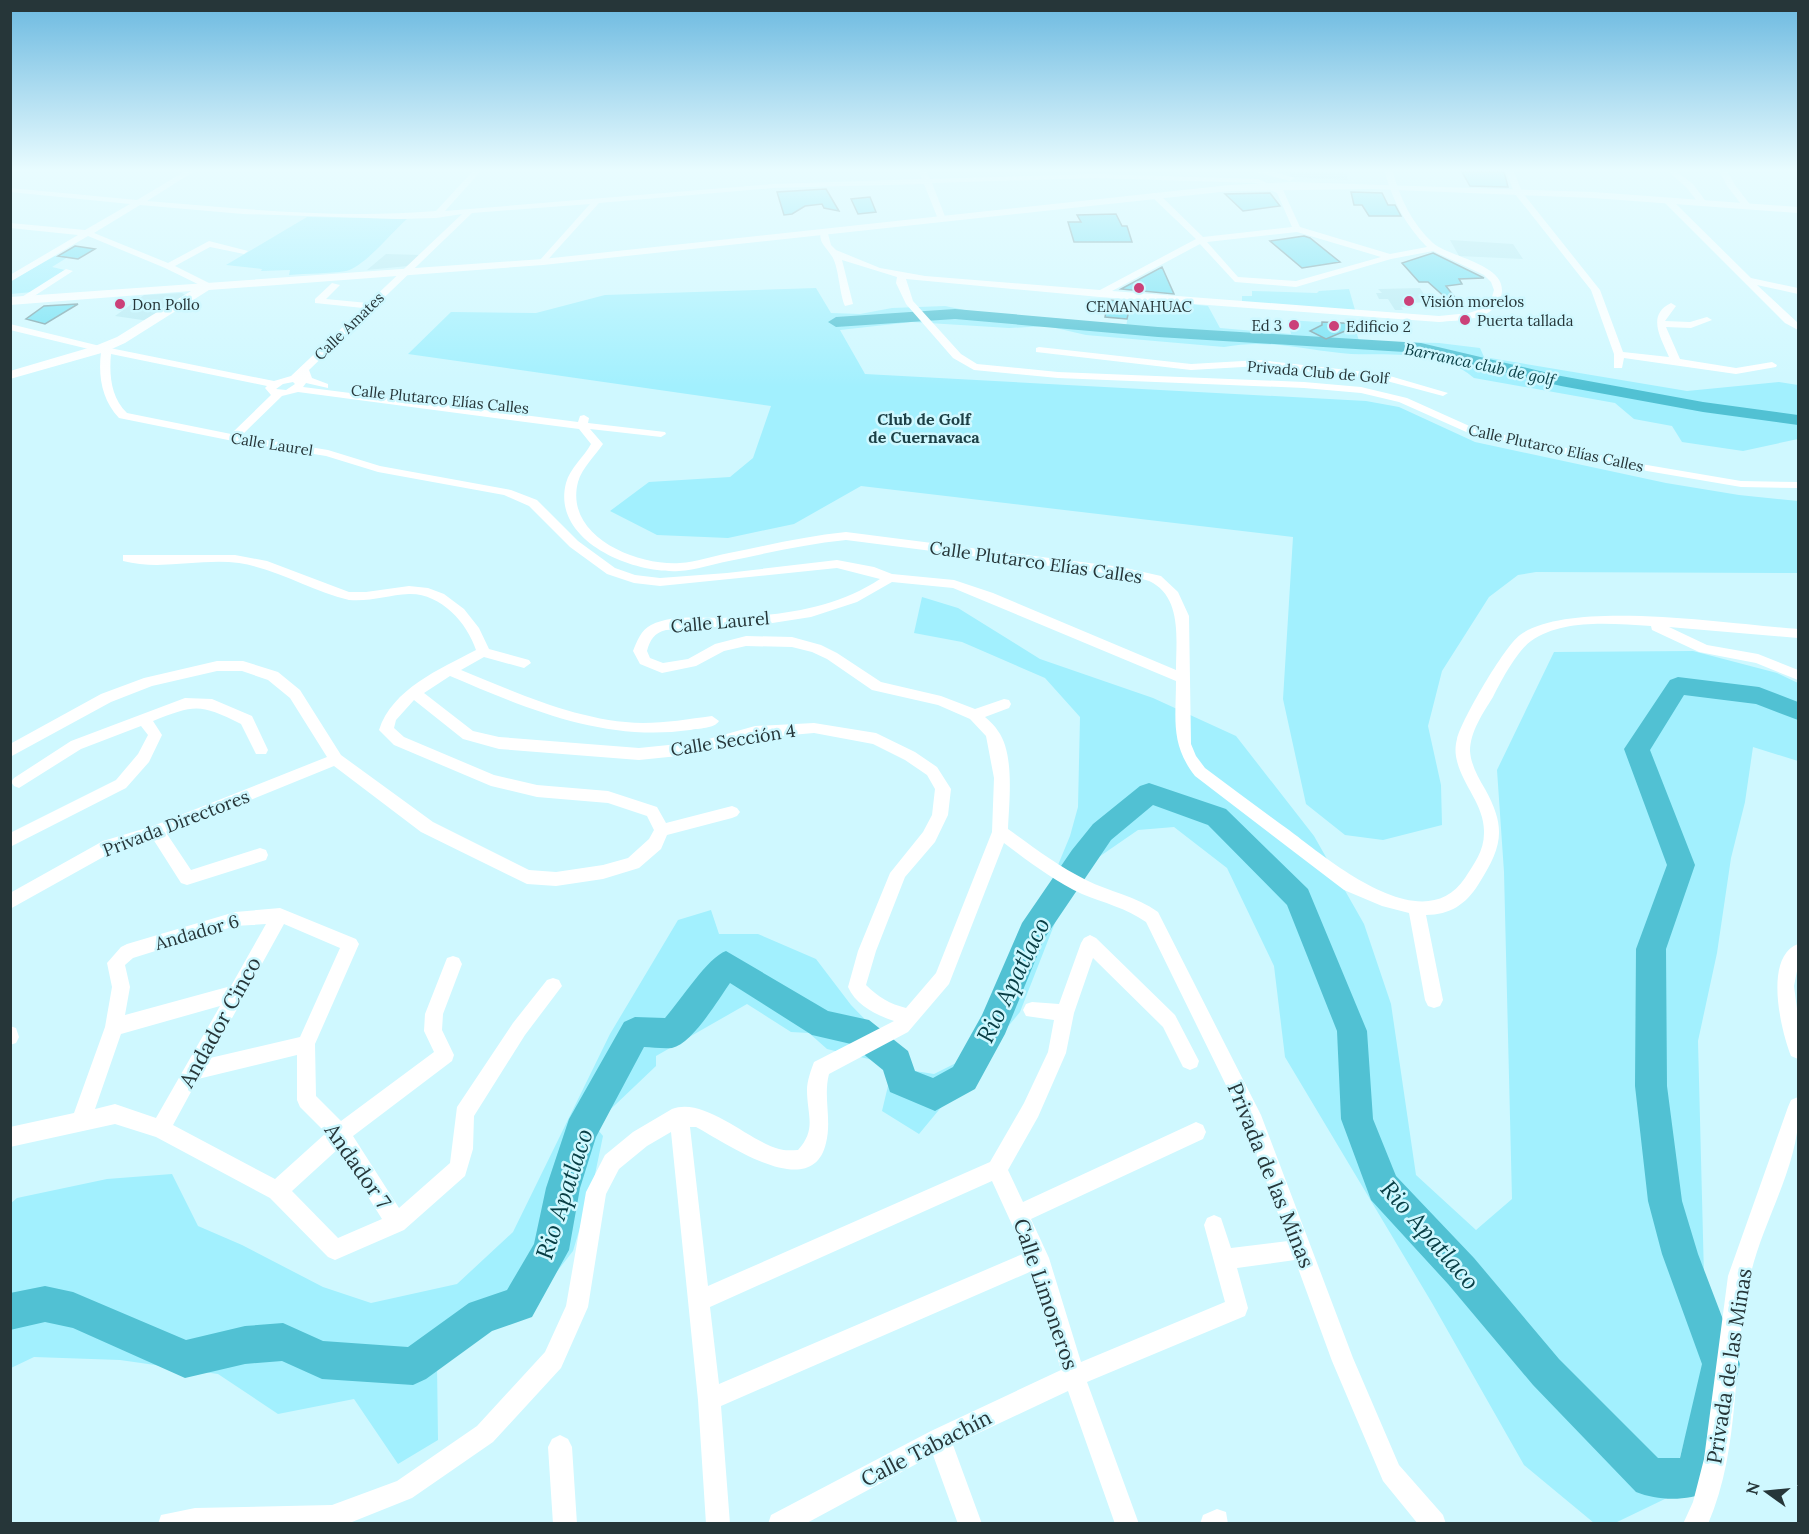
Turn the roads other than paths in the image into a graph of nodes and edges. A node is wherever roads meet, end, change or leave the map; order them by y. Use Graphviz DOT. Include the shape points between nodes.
graph roads {
  1 [pos="69,244"];
  2 [pos="113,244"];
  3 [pos="435,244"];
  4 [pos="559,244"];
  5 [pos="715,244"];
  6 [pos="826,244"];
  7 [pos="1194,244"];
  8 [pos="1204,244"];
  9 [pos="1345,244"];
  10 [pos="1430,244"];
  11 [pos="1559,244"];
  12 [pos="1712,244"];
  13 [pos="1434,248"];
  14 [pos="244,251"];
  15 [pos="836,254"];
  16 [pos="1390,257"];
  17 [pos="543,262"];
  18 [pos="168,266"];
  19 [pos="69,271"];
  20 [pos="403,274"];
  21 [pos="902,274"];
  22 [pos="10,279"];
  23 [pos="1750,281"];
  24 [pos="335,285"];
  25 [pos="208,286"];
  26 [pos="1798,291"];
  27 [pos="1100,294"];
  28 [pos="16,301"];
  29 [pos="848,304"];
  30 [pos="369,306"];
  31 [pos="1671,306"];
  32 [pos="1707,320"];
  33 [pos="1660,324"];
  34 [pos="10,327"];
  35 [pos="1798,327"];
  36 [pos="103,350"];
  37 [pos="1039,350"];
  38 [pos="1676,361"];
  39 [pos="1772,365"];
  40 [pos="1191,367"];
  41 [pos="304,370"];
  42 [pos="10,375"];
  43 [pos="1206,383"];
  44 [pos="295,384"];
  45 [pos="276,389"];
  46 [pos="1443,393"];
  47 [pos="583,422"];
  48 [pos="662,434"];
  49 [pos="233,438"];
  50 [pos="1798,485"];
  51 [pos="127,558"];
  52 [pos="890,578"];
  53 [pos="1646,622"];
  54 [pos="1798,633"];
  55 [pos="483,652"];
  56 [pos="524,663"];
  57 [pos="449,670"];
  58 [pos="1798,675"];
  59 [pos="1184,679"];
  60 [pos="416,694"];
  61 [pos="1004,704"];
  62 [pos="975,715"];
  63 [pos="144,718"];
  64 [pos="712,722"];
  65 [pos="55,727"];
  66 [pos="76,745"];
  67 [pos="261,750"];
  68 [pos="10,751"];
  69 [pos="336,759"];
  70 [pos="19,782"];
  71 [pos="732,812"];
  72 [pos="662,830"];
  73 [pos="157,831"];
  74 [pos="1000,832"];
  75 [pos="10,841"];
  76 [pos="260,855"];
  77 [pos="10,902"];
  78 [pos="1416,907"];
  79 [pos="280,915"];
  80 [pos="350,944"];
  81 [pos="1798,952"];
  82 [pos="453,964"];
  83 [pos="553,986"];
  84 [pos="235,993"];
  85 [pos="1434,1000"];
  86 [pos="1032,1010"];
  87 [pos="1065,1013"];
  88 [pos="911,1017"];
  89 [pos="114,1027"];
  90 [pos="306,1044"];
  91 [pos="1798,1050"];
  92 [pos="1190,1061"];
  93 [pos="195,1071"];
  94 [pos="1798,1107"];
  95 [pos="679,1116"];
  96 [pos="81,1122"];
  97 [pos="160,1129"];
  98 [pos="1196,1132"];
  99 [pos="340,1134"];
  100 [pos="10,1137"];
  101 [pos="997,1169"];
  102 [pos="277,1191"];
  103 [pos="1019,1214"];
  104 [pos="397,1222"];
  105 [pos="1214,1225"];
  106 [pos="1303,1249"];
  107 [pos="1038,1258"];
  108 [pos="1226,1259"];
  109 [pos="699,1301"];
  110 [pos="1074,1376"];
  111 [pos="709,1400"];
  112 [pos="939,1439"];
  113 [pos="560,1447"];
  114 [pos="332,1520"];
  115 [pos="1126,1520"];
  116 [pos="195,1522"];
  117 [pos="170,1524"];
  118 [pos="564,1524"];
  119 [pos="718,1524"];
  120 [pos="780,1524"];
  121 [pos="970,1524"];
  122 [pos="1434,1524"];
  123 [pos="1695,1524"];
  1 -- 22 [label="street"];
  2 -- 18 [label="street"];
  3 -- 20 [label="street, Calle Amates"];
  4 -- 17 [label="street"];
  5 -- 17 [label="main road"];
  6 -- 15 [label="street"];
  7 -- 27 [label="street"];
  8 -- 16 [label="street" via="1234,279 1296,284"];
  9 -- 16 [label="street"];
  10 -- 13 [label="street"];
  11 -- 38 [label="street" via="1595,290 1619,360"];
  12 -- 23 [label="street"];
  13 -- 16 [label="street"];
  13 -- 27 [label="street" via="1479,266 1492,277 1498,289 1495,300 1483,311 1439,319"];
  14 -- 18 [label="street" via="209,244"];
  15 -- 21 [label="street"];
  15 -- 29 [label="street"];
  17 -- 20 [label="main road"];
  18 -- 25 [label="street"];
  19 -- 28 [label="street"];
  20 -- 25 [label="main road"];
  20 -- 30 [label="street, Calle Amates"];
  21 -- 27 [label="street"];
  21 -- 43 [label="street, Calle Plutarco Elías Calles" via="901,283 909,302 957,356 974,367"];
  23 -- 26 [label="street"];
  23 -- 35 [label="street"];
  24 -- 30 [label="street" via="318,301"];
  25 -- 28 [label="main road"];
  25 -- 36 [label="main road"];
  30 -- 41 [label="street, Calle Amates"];
  31 -- 33 [label="street"];
  32 -- 33 [label="street" via="1691,325"];
  33 -- 38 [label="street"];
  34 -- 36 [label="street"];
  36 -- 42 [label="main road"];
  36 -- 45 [label="street"];
  36 -- 49 [label="street, Calle Laurel" via="112,407 123,416"];
  37 -- 40 [label="street, Privada Club de Golf"];
  38 -- 39 [label="street" via="1732,370 1759,370"];
  40 -- 43 [label="street"];
  40 -- 46 [label="street, Privada Club de Golf" via="1260,363 1383,377"];
  41 -- 44 [label="street, Calle Amates"];
  41 -- 47 [label="street, Calle Plutarco Elías Calles" via="308,380 319,385 547,411"];
  43 -- 50 [label="street, Calle Plutarco Elías Calles" via="1304,385 1385,394 1473,432 1717,480"];
  44 -- 45 [label="street"];
  44 -- 47 [label="street, Calle Plutarco Elías Calles"];
  45 -- 49 [label="street"];
  47 -- 48 [label="street, Calle Plutarco Elías Calles"];
  47 -- 59 [label="street, Calle Plutarco Elías Calles" via="597,444 572,484 574,517 590,539 620,557 661,567 680,567 846,536 1121,571 1157,579 1173,595 1182,616"];
  49 -- 52 [label="street, Calle Laurel" via="328,453 378,469 507,492 533,503 574,544 611,571 634,579 660,582 727,578 837,564"];
  51 -- 55 [label="street" via="250,561 356,597 417,590 464,615"];
  52 -- 59 [label="street, Calle Laurel" via="954,584"];
  52 -- 62 [label="street, Calle Laurel" via="850,601 813,612 766,619 685,622 656,628 644,638 640,651 645,661 662,668 691,663 720,647 746,641 792,642 832,656 876,686 941,701"];
  53 -- 54 [label="street, Calle Plutarco Elías Calles"];
  53 -- 58 [label="street" via="1704,649 1758,659"];
  53 -- 78 [label="street, Calle Plutarco Elías Calles" via="1570,621 1546,626 1526,637 1512,653 1463,741 1463,760 1492,828 1486,860 1457,899 1428,909"];
  55 -- 56 [label="street"];
  55 -- 57 [label="street"];
  57 -- 60 [label="street"];
  57 -- 64 [label="street" via="592,722 635,729"];
  59 -- 78 [label="street, Calle Plutarco Elías Calles" via="1185,744 1189,758 1200,772 1350,885 1376,898"];
  60 -- 72 [label="street" via="400,702 387,719 386,730 399,741 491,780 537,791 608,797 652,812"];
  60 -- 88 [label="street, Calle Sección 4" via="468,735 499,743 639,754 698,748 755,732 814,728 876,739 910,756 932,771 943,789 940,815 929,837 898,873 857,987 872,1004"];
  61 -- 62 [label="street"];
  62 -- 74 [label="street, Calle Laurel" via="993,734 998,750 1003,806"];
  63 -- 66 [label="street"];
  63 -- 67 [label="street" via="185,703 212,704 247,720"];
  63 -- 75 [label="street" via="155,735 144,758 121,784"];
  65 -- 66 [label="street"];
  65 -- 68 [label="street"];
  65 -- 69 [label="street" via="106,698 148,682 217,666 243,666 273,676 295,694"];
  66 -- 70 [label="street"];
  69 -- 72 [label="street" via="427,827 527,877 556,879 633,863 655,844"];
  69 -- 73 [label="street, Privada Directores"];
  71 -- 72 [label="street"];
  73 -- 76 [label="street" via="187,878"];
  73 -- 77 [label="street, Privada Directores" via="110,846"];
  74 -- 88 [label="street, Calle Laurel" via="943,978"];
  74 -- 106 [label="street, Privada de las Minas" via="1051,868 1090,889 1132,902 1152,917 1254,1122"];
  78 -- 85 [label="street"];
  79 -- 80 [label="street, Andador 6"];
  79 -- 84 [label="street, Andador Cinco"];
  79 -- 89 [label="street, Andador 6" via="235,919 127,952 116,963 121,987"];
  80 -- 90 [label="street, Andador 7"];
  81 -- 91 [label="street" via="1790,962 1785,995"];
  82 -- 99 [label="street" via="434,1014 433,1031 445,1055"];
  83 -- 104 [label="street" via="519,1029 464,1114 464,1149 458,1169"];
  84 -- 89 [label="street"];
  84 -- 93 [label="street, Andador Cinco"];
  86 -- 87 [label="street"];
  87 -- 92 [label="street" via="1090,943 1169,1021"];
  87 -- 101 [label="street" via="1058,1053"];
  88 -- 95 [label="street, Calle Laurel" via="890,1034 821,1068 816,1088 820,1124 816,1145 802,1160 778,1159 698,1118"];
  89 -- 96 [label="street"];
  90 -- 93 [label="street"];
  90 -- 99 [label="street, Andador 7" via="307,1100"];
  93 -- 97 [label="street, Andador Cinco"];
  94 -- 123 [label="street, Privada de las Minas" via="1739,1276 1716,1459"];
  95 -- 109 [label="street"];
  95 -- 114 [label="street" via="640,1139 612,1162 596,1192 577,1307 553,1360 485,1434 404,1490"];
  96 -- 97 [label="street" via="115,1114"];
  96 -- 100 [label="street"];
  97 -- 102 [label="street"];
  98 -- 103 [label="street"];
  99 -- 102 [label="street"];
  99 -- 104 [label="street, Andador 7"];
  101 -- 103 [label="street, Calle Limoneros"];
  101 -- 109 [label="street"];
  102 -- 104 [label="street" via="335,1250"];
  103 -- 107 [label="street, Calle Limoneros"];
  105 -- 108 [label="street"];
  106 -- 108 [label="street"];
  106 -- 122 [label="street, Privada de las Minas" via="1343,1361 1391,1473"];
  107 -- 110 [label="street, Calle Limoneros"];
  107 -- 111 [label="street"];
  108 -- 110 [label="street, Calle Tabachín" via="1237,1308"];
  109 -- 111 [label="street"];
  110 -- 112 [label="street, Calle Tabachín"];
  110 -- 115 [label="street, Calle Limoneros"];
  111 -- 119 [label="street"];
  112 -- 120 [label="street, Calle Tabachín"];
  112 -- 121 [label="street"];
  113 -- 118 [label="street"];
  114 -- 116 [label="street"];
  116 -- 117 [label="street"];
}
